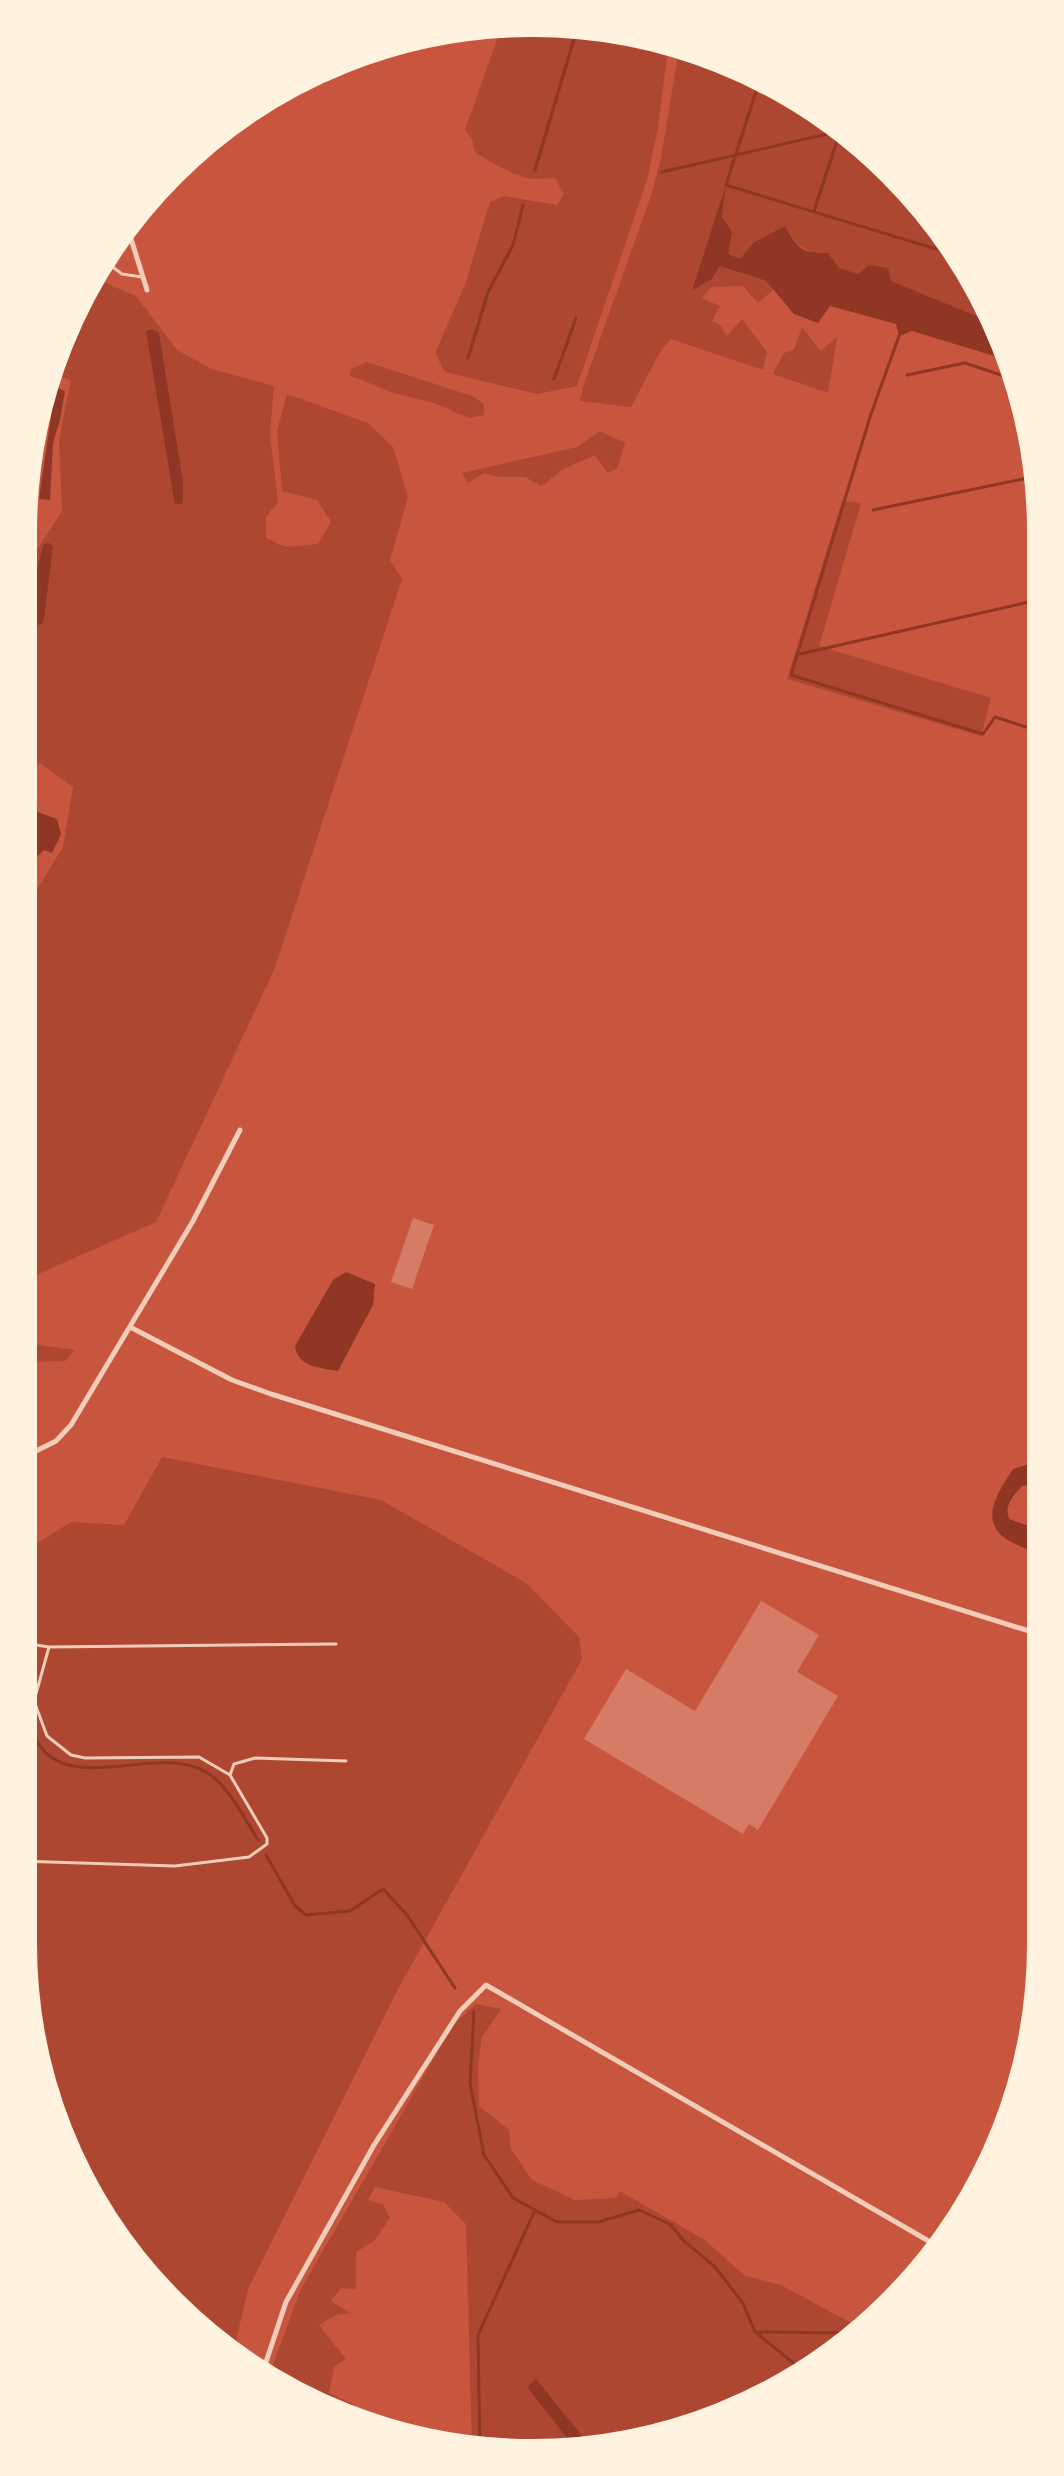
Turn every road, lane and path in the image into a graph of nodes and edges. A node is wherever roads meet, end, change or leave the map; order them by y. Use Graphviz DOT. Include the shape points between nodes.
graph roads {
  1 [pos="130,235"];
  2 [pos="110,264"];
  3 [pos="143,277"];
  4 [pos="147,290"];
  5 [pos="240,1130"];
  6 [pos="130,1327"];
  7 [pos="32,1453"];
  8 [pos="1032,1632"];
  9 [pos="32,1637"];
  10 [pos="336,1644"];
  11 [pos="49,1647"];
  12 [pos="346,1761"];
  13 [pos="230,1775"];
  14 [pos="32,1861"];
  15 [pos="932,2243"];
  16 [pos="265,2366"];
  1 -- 3 [label="street"];
  2 -- 3 [label="lane" via="122,274"];
  3 -- 4 [label="street"];
  5 -- 6 [label="street"];
  6 -- 7 [label="street" via="71,1425 56,1441"];
  6 -- 8 [label="street" via="232,1380 271,1394"];
  9 -- 11 [label="lane" via="36,1645"];
  10 -- 11 [label="lane"];
  11 -- 13 [label="lane" via="34,1701 47,1736 71,1755 199,1757"];
  12 -- 13 [label="lane" via="255,1758 234,1764"];
  13 -- 14 [label="lane" via="267,1838 267,1844 249,1857 175,1866"];
  15 -- 16 [label="street" via="486,1985 460,2011 374,2145 286,2302"];
}
